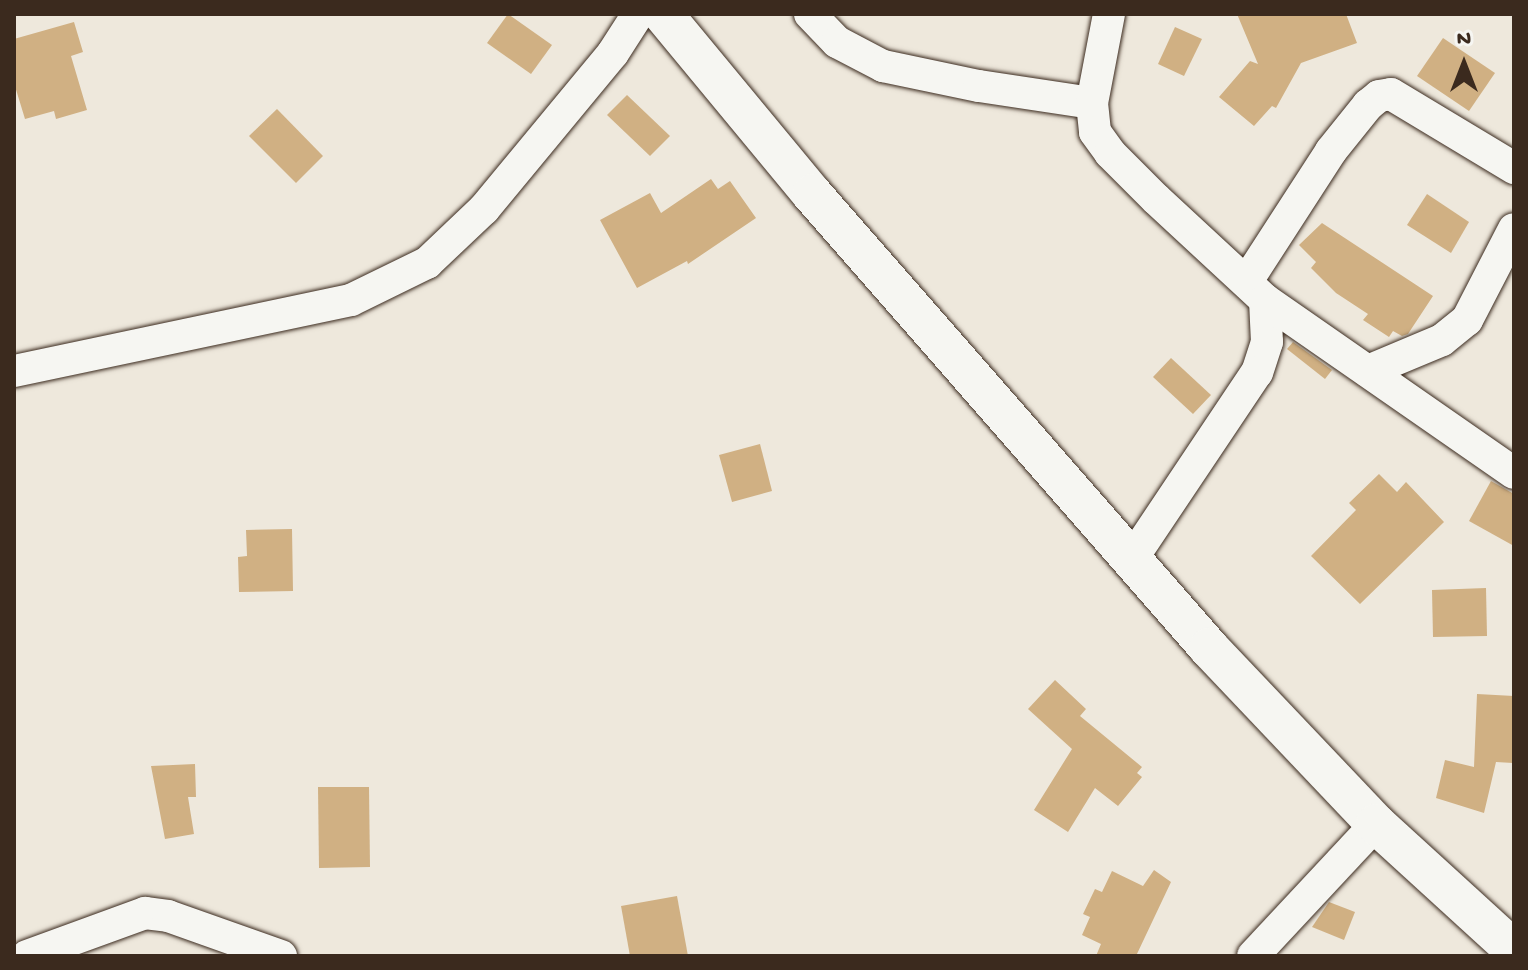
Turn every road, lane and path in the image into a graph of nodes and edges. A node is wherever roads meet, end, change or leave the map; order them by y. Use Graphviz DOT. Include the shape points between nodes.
graph roads {
  1 [pos="638,14"];
  2 [pos="663,14"];
  3 [pos="810,14"];
  4 [pos="1109,14"];
  5 [pos="1092,103"];
  6 [pos="1514,168"];
  7 [pos="1514,229"];
  8 [pos="1256,290"];
  9 [pos="14,371"];
  10 [pos="1368,371"];
  11 [pos="1514,473"];
  12 [pos="1133,557"];
  13 [pos="1376,824"];
  14 [pos="1514,950"];
  15 [pos="27,956"];
  16 [pos="281,956"];
  17 [pos="1253,956"];
  1 -- 9 [label="street" via="613,53 484,209 427,263 351,300"];
  2 -- 12 [label="street" via="812,194"];
  3 -- 5 [label="street" via="837,42 883,66"];
  4 -- 5 [label="street"];
  5 -- 8 [label="street" via="1095,132 1110,153"];
  6 -- 8 [label="street" via="1405,101 1391,94 1379,96 1331,151"];
  7 -- 10 [label="street" via="1467,320 1442,340"];
  8 -- 10 [label="street"];
  8 -- 12 [label="street" via="1267,342 1257,372"];
  10 -- 11 [label="street"];
  12 -- 13 [label="street" via="1209,648"];
  13 -- 14 [label="street"];
  13 -- 17 [label="street"];
  15 -- 16 [label="street" via="145,913 168,916"];
}
